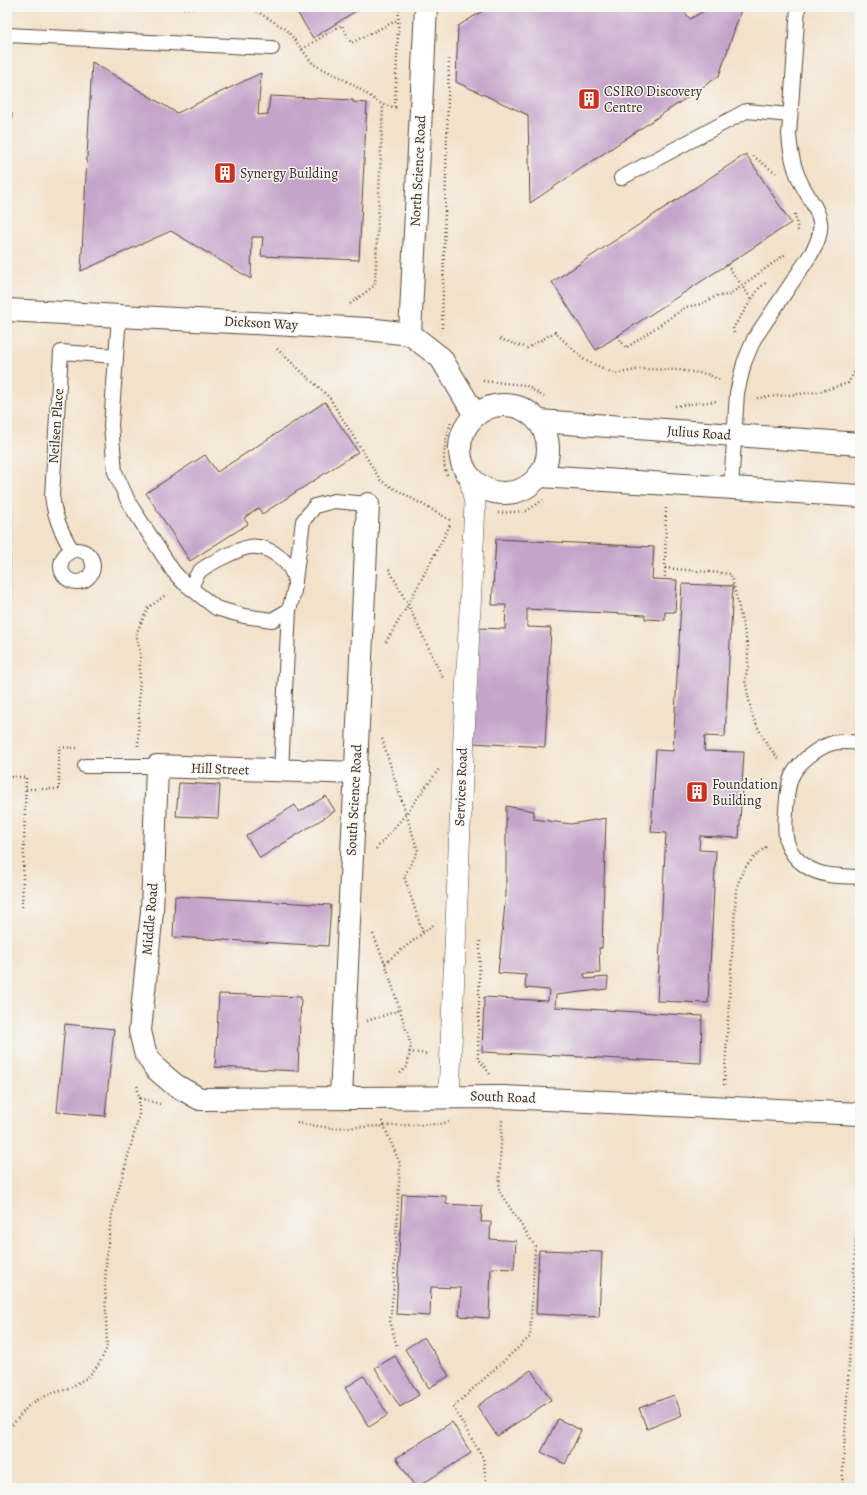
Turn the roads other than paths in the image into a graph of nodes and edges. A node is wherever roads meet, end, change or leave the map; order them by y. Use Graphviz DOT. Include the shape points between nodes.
graph roads {
  1 [pos="426,7"];
  2 [pos="798,7"];
  3 [pos="7,35"];
  4 [pos="272,48"];
  5 [pos="790,115"];
  6 [pos="621,178"];
  7 [pos="7,310"];
  8 [pos="119,316"];
  9 [pos="410,334"];
  10 [pos="116,356"];
  11 [pos="475,415"];
  12 [pos="539,421"];
  13 [pos="734,435"];
  14 [pos="860,444"];
  15 [pos="540,476"];
  16 [pos="470,479"];
  17 [pos="730,488"];
  18 [pos="860,496"];
  19 [pos="368,504"];
  20 [pos="72,550"];
  21 [pos="295,583"];
  22 [pos="187,585"];
  23 [pos="289,610"];
  24 [pos="860,743"];
  25 [pos="84,766"];
  26 [pos="147,766"];
  27 [pos="281,771"];
  28 [pos="356,773"];
  29 [pos="860,877"];
  30 [pos="155,1068"];
  31 [pos="449,1096"];
  32 [pos="341,1097"];
  33 [pos="860,1114"];
  1 -- 9 [label="street, North Science Road"];
  2 -- 5 [label="lane"];
  3 -- 4 [label="lane"];
  5 -- 6 [label="lane" via="746,112"];
  5 -- 13 [label="lane" via="791,155 800,180 818,212 818,241 754,339 744,362 736,400"];
  7 -- 8 [label="street, Dickson Way"];
  8 -- 9 [label="street, Dickson Way" via="367,329"];
  8 -- 10 [label="lane"];
  9 -- 11 [label="street" via="441,358"];
  10 -- 20 [label="lane, Neilsen Place" via="61,352 52,495 58,525"];
  10 -- 22 [label="lane" via="111,425 115,472 129,503 173,572"];
  11 -- 12 [label="street" via="496,405 508,405 520,407"];
  11 -- 16 [label="street" via="465,426 460,439 459,454"];
  12 -- 13 [label="street, Julius Road"];
  12 -- 15 [label="street" via="546,434 548,448 546,463"];
  13 -- 14 [label="street, Julius Road"];
  13 -- 17 [label="lane"];
  15 -- 16 [label="street" via="519,491 506,494 480,488"];
  15 -- 17 [label="street"];
  16 -- 31 [label="street, Services Road" via="475,504"];
  17 -- 18 [label="street"];
  19 -- 21 [label="lane" via="334,501 315,506 303,521"];
  19 -- 28 [label="street, South Science Road"];
  21 -- 22 [label="lane" via="289,567 281,557 265,549 249,547 200,571"];
  21 -- 23 [label="lane"];
  22 -- 23 [label="lane" via="216,608 244,616 272,620"];
  23 -- 27 [label="lane"];
  24 -- 29 [label="lane" via="833,743 821,748 810,755 792,776 788,788 784,832 787,845 795,858 808,868 823,874"];
  25 -- 26 [label="lane, Hill Street"];
  26 -- 27 [label="street, Hill Street"];
  26 -- 30 [label="street, Middle Road" via="152,911 140,1031 145,1052"];
  27 -- 28 [label="street, Hill Street"];
  28 -- 32 [label="street, South Science Road"];
  30 -- 32 [label="street, South Road" via="175,1085 200,1099"];
  31 -- 32 [label="street, South Road"];
  31 -- 33 [label="street, South Road" via="503,1096"];
}
